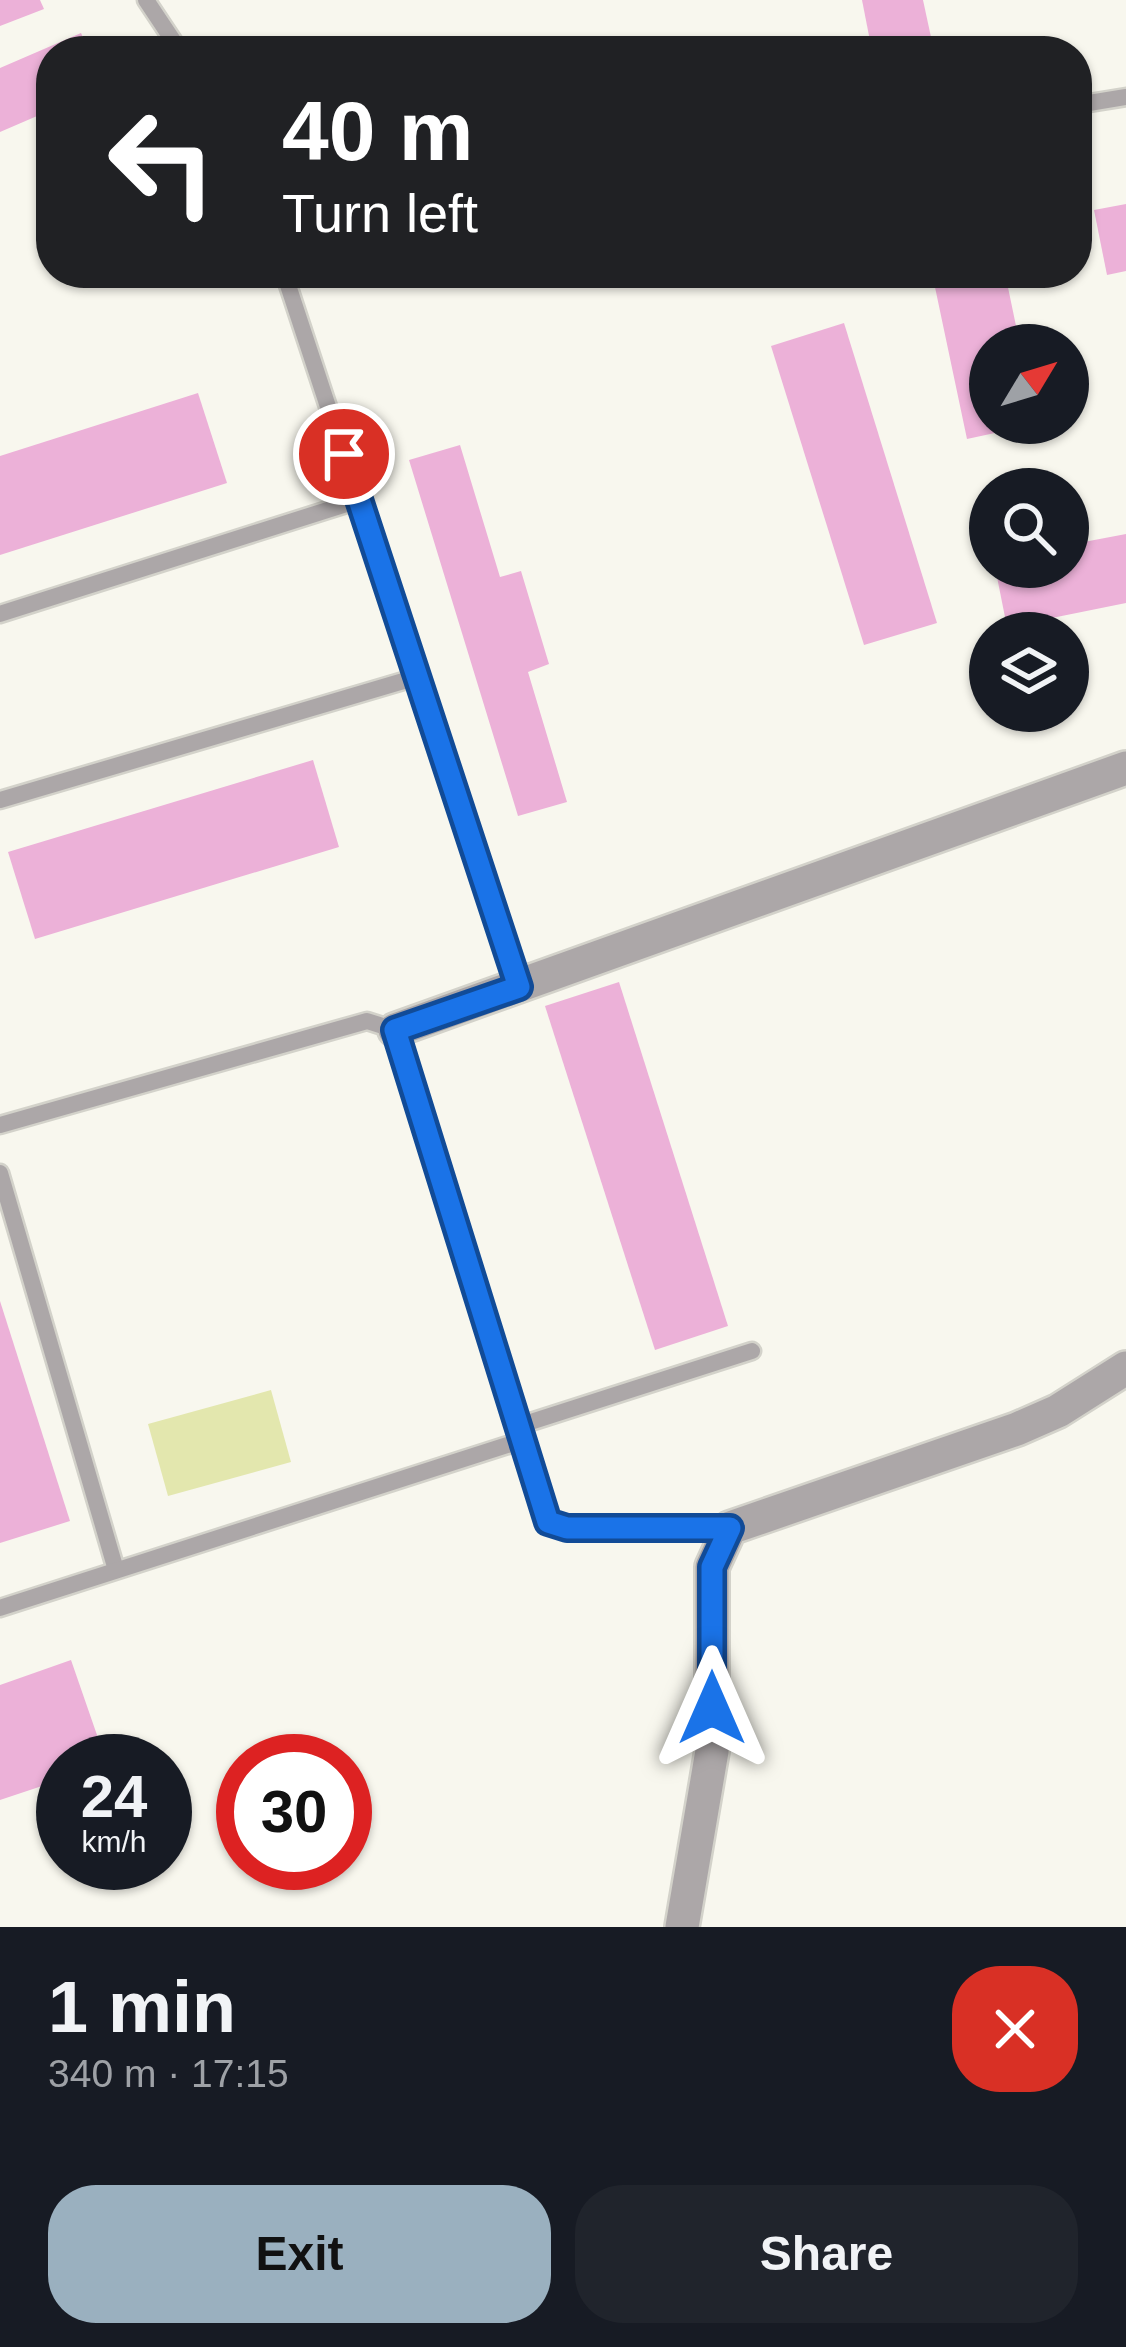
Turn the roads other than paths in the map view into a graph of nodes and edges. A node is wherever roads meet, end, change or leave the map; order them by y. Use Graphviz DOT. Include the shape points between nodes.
graph roads {
  1 [pos="146,0"];
  2 [pos="170,36"];
  3 [pos="1126,97"];
  4 [pos="1092,103"];
  5 [pos="289,288"];
  6 [pos="359,500"];
  7 [pos="0,614"];
  8 [pos="417,677"];
  9 [pos="1126,768"];
  10 [pos="0,800"];
  11 [pos="519,987"];
  12 [pos="395,1030"];
  13 [pos="0,1124"];
  14 [pos="0,1174"];
  15 [pos="752,1351"];
  16 [pos="1126,1368"];
  17 [pos="518,1434"];
  18 [pos="730,1528"];
  19 [pos="116,1570"];
  20 [pos="0,1608"];
  21 [pos="682,1927"];
  1 -- 2 [label="lane"];
  3 -- 4 [label="lane"];
  5 -- 6 [label="lane"];
  6 -- 7 [label="lane"];
  6 -- 8 [label="lane"];
  8 -- 10 [label="lane"];
  8 -- 11 [label="lane"];
  9 -- 11 [label="street"];
  11 -- 12 [label="street"];
  12 -- 13 [label="lane" via="368,1021"];
  12 -- 17 [label="lane"];
  14 -- 19 [label="lane"];
  15 -- 17 [label="lane"];
  16 -- 18 [label="street" via="1017,1430"];
  17 -- 18 [label="lane" via="548,1522"];
  17 -- 19 [label="lane"];
  18 -- 21 [label="street" via="712,1567 712,1751"];
  19 -- 20 [label="lane"];
}
